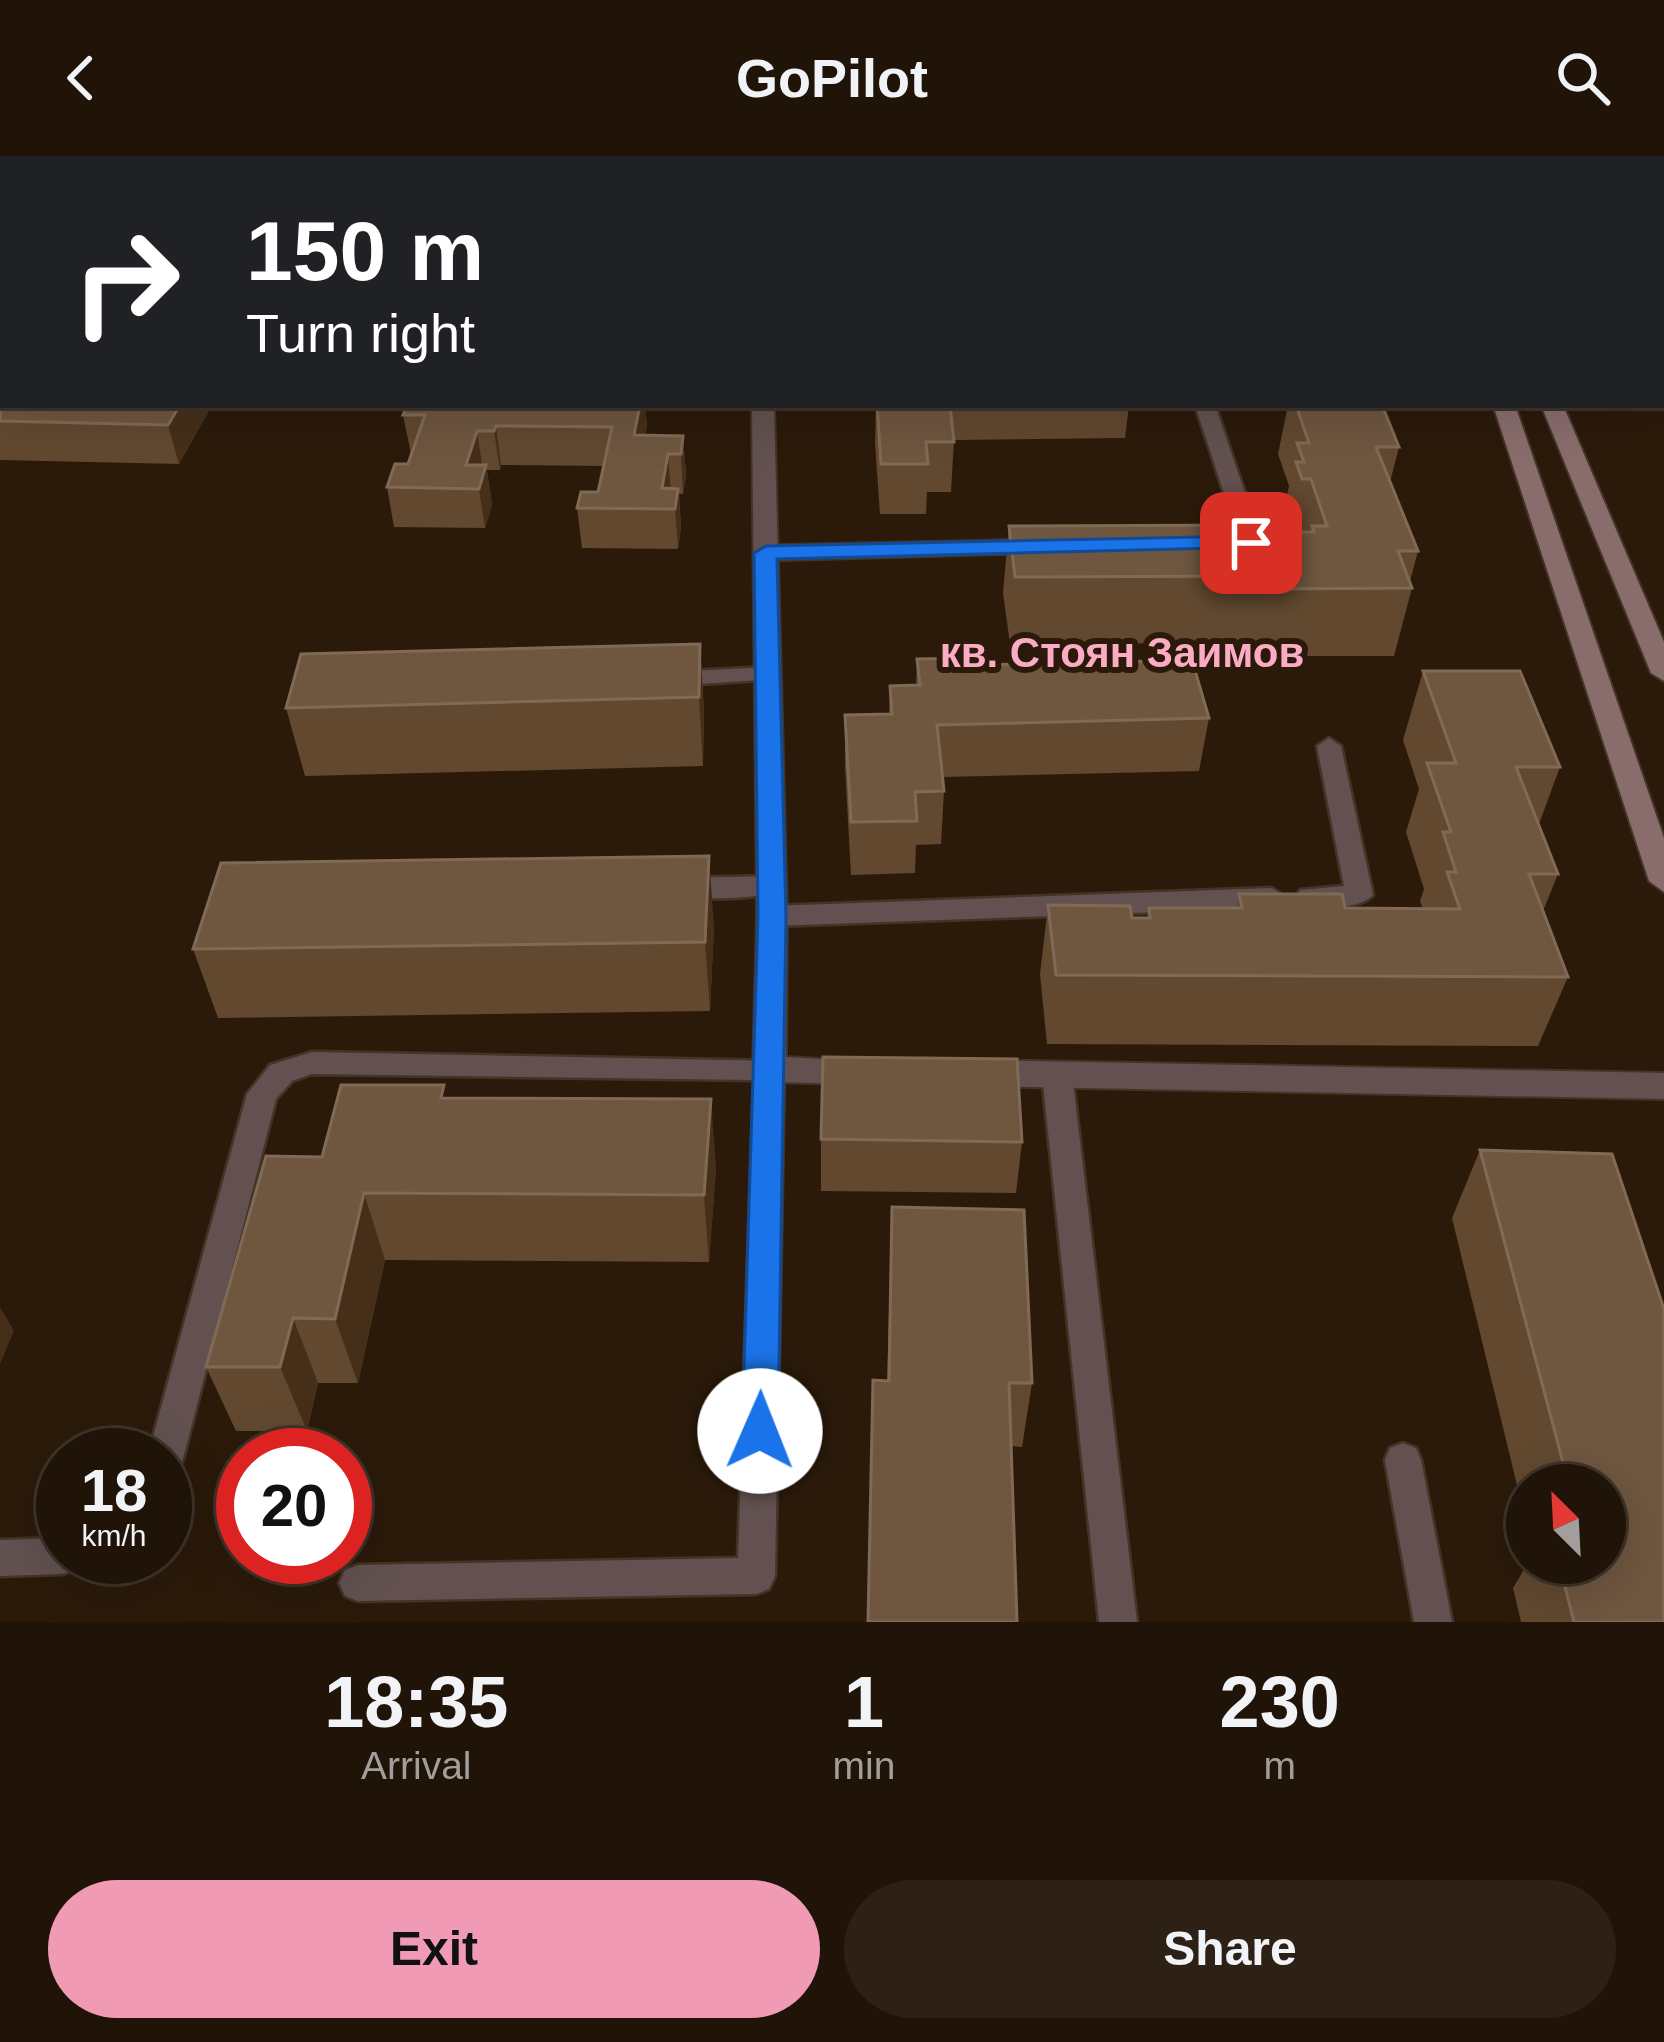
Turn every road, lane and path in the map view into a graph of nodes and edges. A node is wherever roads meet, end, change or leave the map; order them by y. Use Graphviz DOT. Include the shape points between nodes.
graph roads {
  1 [pos="763,408"];
  2 [pos="1206,408"];
  3 [pos="1505,408"];
  4 [pos="1553,408"];
  5 [pos="1205,544"];
  6 [pos="1066,547"];
  7 [pos="766,553"];
  8 [pos="768,674"];
  9 [pos="1664,674"];
  10 [pos="651,680"];
  11 [pos="1329,746"];
  12 [pos="1664,881"];
  13 [pos="772,886"];
  14 [pos="654,889"];
  15 [pos="772,916"];
  16 [pos="769,1069"];
  17 [pos="902,1072"];
  18 [pos="946,1072"];
  19 [pos="1057,1074"];
  20 [pos="1664,1086"];
  21 [pos="173,1428"];
  22 [pos="1403,1460"];
  23 [pos="36,1557"];
  24 [pos="0,1558"];
  25 [pos="372,1583"];
  26 [pos="1118,1622"];
  27 [pos="1433,1622"];
  1 -- 7 [label="street"];
  2 -- 5 [label="lane" via="1251,543"];
  3 -- 12 [label="main road"];
  4 -- 9 [label="main road"];
  6 -- 7 [label="lane"];
  7 -- 8 [label="street"];
  8 -- 10 [label="lane"];
  8 -- 13 [label="street"];
  11 -- 15 [label="lane" via="1359,895"];
  13 -- 14 [label="lane"];
  13 -- 15 [label="street"];
  15 -- 16 [label="street"];
  16 -- 17 [label="street"];
  16 -- 21 [label="lane" via="312,1063 280,1072 262,1094"];
  16 -- 25 [label="lane" via="756,1576"];
  18 -- 19 [label="street"];
  19 -- 20 [label="street"];
  19 -- 26 [label="lane"];
  22 -- 27 [label="lane"];
  23 -- 24 [label="lane"];
}
